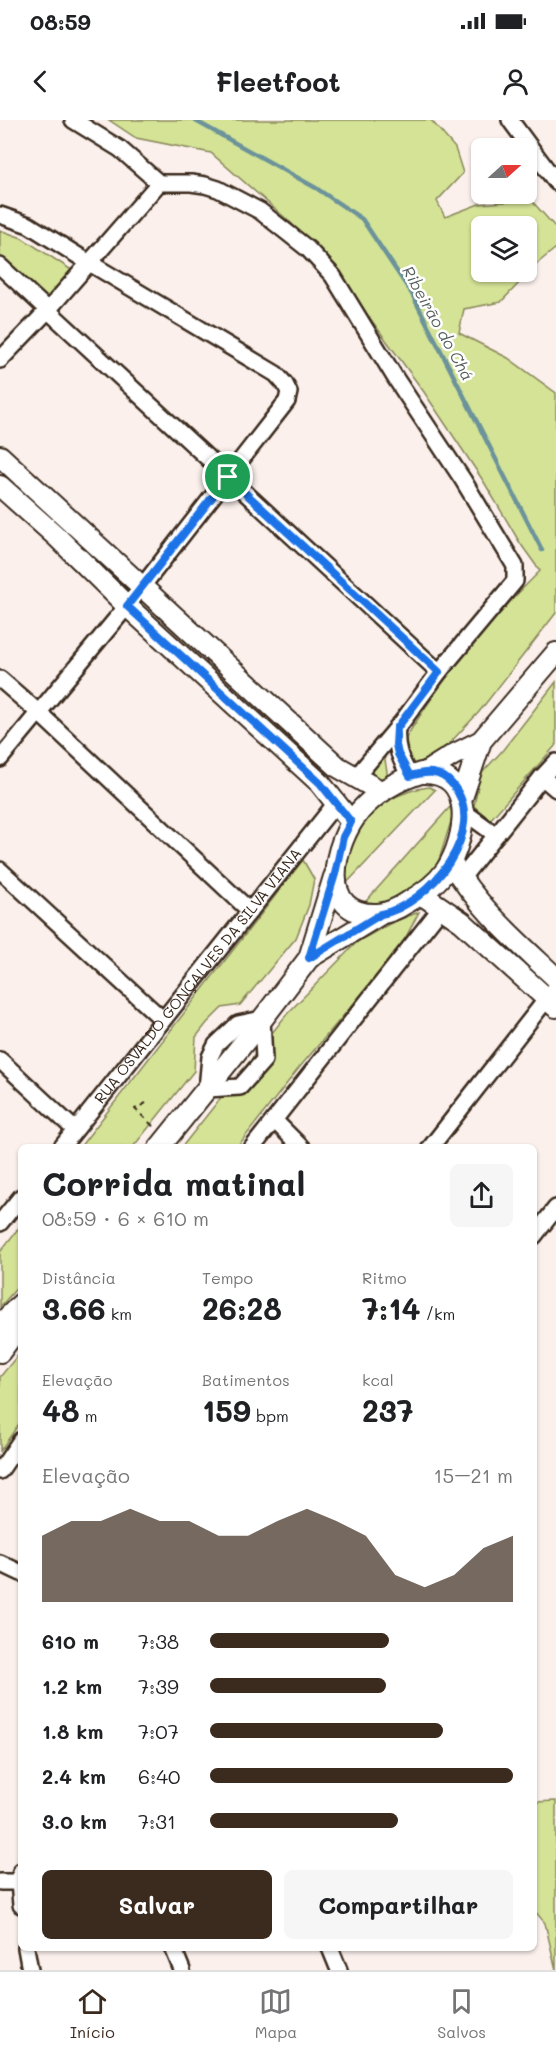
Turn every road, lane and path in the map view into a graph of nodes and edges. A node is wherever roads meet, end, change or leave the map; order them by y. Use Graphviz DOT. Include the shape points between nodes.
graph roads {
  1 [pos="73,120"];
  2 [pos="510,120"];
  3 [pos="555,179"];
  4 [pos="159,183"];
  5 [pos="0,215"];
  6 [pos="88,262"];
  7 [pos="0,266"];
  8 [pos="48,310"];
  9 [pos="0,360"];
  10 [pos="0,456"];
  11 [pos="228,477"];
  12 [pos="0,486"];
  13 [pos="142,585"];
  14 [pos="127,606"];
  15 [pos="556,653"];
  16 [pos="439,672"];
  17 [pos="0,679"];
  18 [pos="38,712"];
  19 [pos="397,728"];
  20 [pos="482,741"];
  21 [pos="0,759"];
  22 [pos="556,762"];
  23 [pos="418,774"];
  24 [pos="356,777"];
  25 [pos="542,777"];
  26 [pos="556,789"];
  27 [pos="382,792"];
  28 [pos="336,803"];
  29 [pos="462,806"];
  30 [pos="351,822"];
  31 [pos="496,835"];
  32 [pos="451,862"];
  33 [pos="0,870"];
  34 [pos="335,874"];
  35 [pos="461,879"];
  36 [pos="421,894"];
  37 [pos="441,908"];
  38 [pos="250,911"];
  39 [pos="381,914"];
  40 [pos="309,958"];
  41 [pos="556,978"];
  42 [pos="553,998"];
  43 [pos="162,1019"];
  44 [pos="262,1019"];
  45 [pos="0,1060"];
  46 [pos="207,1089"];
  47 [pos="146,1103"];
  48 [pos="274,1120"];
  49 [pos="75,1130"];
  50 [pos="64,1144"];
  51 [pos="162,1144"];
  52 [pos="255,1144"];
  53 [pos="298,1144"];
  54 [pos="433,1144"];
  55 [pos="18,1201"];
  56 [pos="556,1208"];
  57 [pos="0,1223"];
  58 [pos="537,1232"];
  59 [pos="18,1307"];
  60 [pos="0,1325"];
  61 [pos="18,1328"];
  62 [pos="0,1352"];
  63 [pos="18,1444"];
  64 [pos="0,1471"];
  65 [pos="0,1563"];
  66 [pos="18,1572"];
  67 [pos="18,1878"];
  68 [pos="0,1882"];
  69 [pos="27,1951"];
  70 [pos="173,1951"];
  71 [pos="331,1951"];
  72 [pos="30,1970"];
  73 [pos="182,1970"];
  74 [pos="339,1970"];
  1 -- 4 [label="street" via="120,149"];
  2 -- 3 [label="street"];
  4 -- 6 [label="street"];
  4 -- 16 [label="street" via="190,183 218,189 260,211 308,249 333,276 515,566 515,581"];
  5 -- 6 [label="street" via="30,225"];
  6 -- 8 [label="street"];
  6 -- 11 [label="street" via="276,375 289,392 287,401"];
  7 -- 8 [label="street"];
  8 -- 9 [label="street"];
  8 -- 11 [label="street"];
  10 -- 13 [label="main road"];
  11 -- 13 [label="street"];
  11 -- 16 [label="street"];
  12 -- 14 [label="main road"];
  13 -- 14 [label="street"];
  13 -- 24 [label="main road" via="338,766"];
  14 -- 18 [label="street"];
  14 -- 28 [label="main road" via="320,783"];
  15 -- 20 [label="main road"];
  16 -- 19 [label="street"];
  17 -- 18 [label="street"];
  18 -- 21 [label="street"];
  18 -- 38 [label="street"];
  19 -- 23 [label="street" via="398,754"];
  19 -- 24 [label="street"];
  20 -- 23 [label="main road"];
  20 -- 29 [label="main road"];
  22 -- 25 [label="street"];
  23 -- 27 [label="main road"];
  23 -- 29 [label="main road" via="435,772 448,779 457,789"];
  24 -- 27 [label="main road"];
  25 -- 26 [label="street"];
  25 -- 31 [label="street"];
  27 -- 30 [label="main road"];
  28 -- 30 [label="main road"];
  28 -- 38 [label="street, RUA OSVALDO GONÇALVES DA SILVA VIANA"];
  29 -- 31 [label="street"];
  29 -- 32 [label="main road" via="463,826"];
  30 -- 34 [label="main road" via="343,837"];
  31 -- 35 [label="street"];
  32 -- 35 [label="main road"];
  32 -- 36 [label="main road"];
  33 -- 43 [label="street"];
  34 -- 39 [label="main road" via="340,896 351,908 364,914"];
  34 -- 40 [label="main road"];
  35 -- 41 [label="main road" via="489,914"];
  36 -- 37 [label="main road"];
  36 -- 39 [label="main road"];
  37 -- 42 [label="main road"];
  37 -- 48 [label="street"];
  38 -- 43 [label="street, RUA OSVALDO GONÇALVES DA SILVA VIANA"];
  39 -- 40 [label="main road"];
  40 -- 44 [label="main road"];
  42 -- 54 [label="street"];
  43 -- 49 [label="street, RUA OSVALDO GONÇALVES DA SILVA VIANA"];
  44 -- 46 [label="main road"];
  44 -- 46 [label="street" via="264,1060 240,1087"];
  45 -- 49 [label="street"];
  46 -- 51 [label="main road"];
  47 -- 51 [label="path" via="135,1109 151,1122"];
  48 -- 52 [label="street"];
  48 -- 53 [label="street"];
  49 -- 50 [label="street, RUA OSVALDO GONÇALVES DA SILVA VIANA"];
  55 -- 57 [label="street"];
  56 -- 58 [label="street"];
  59 -- 60 [label="main road"];
  61 -- 62 [label="main road"];
  63 -- 64 [label="street"];
  65 -- 66 [label="street"];
  67 -- 68 [label="street"];
  69 -- 72 [label="street"];
  70 -- 73 [label="street"];
  71 -- 74 [label="street"];
}
